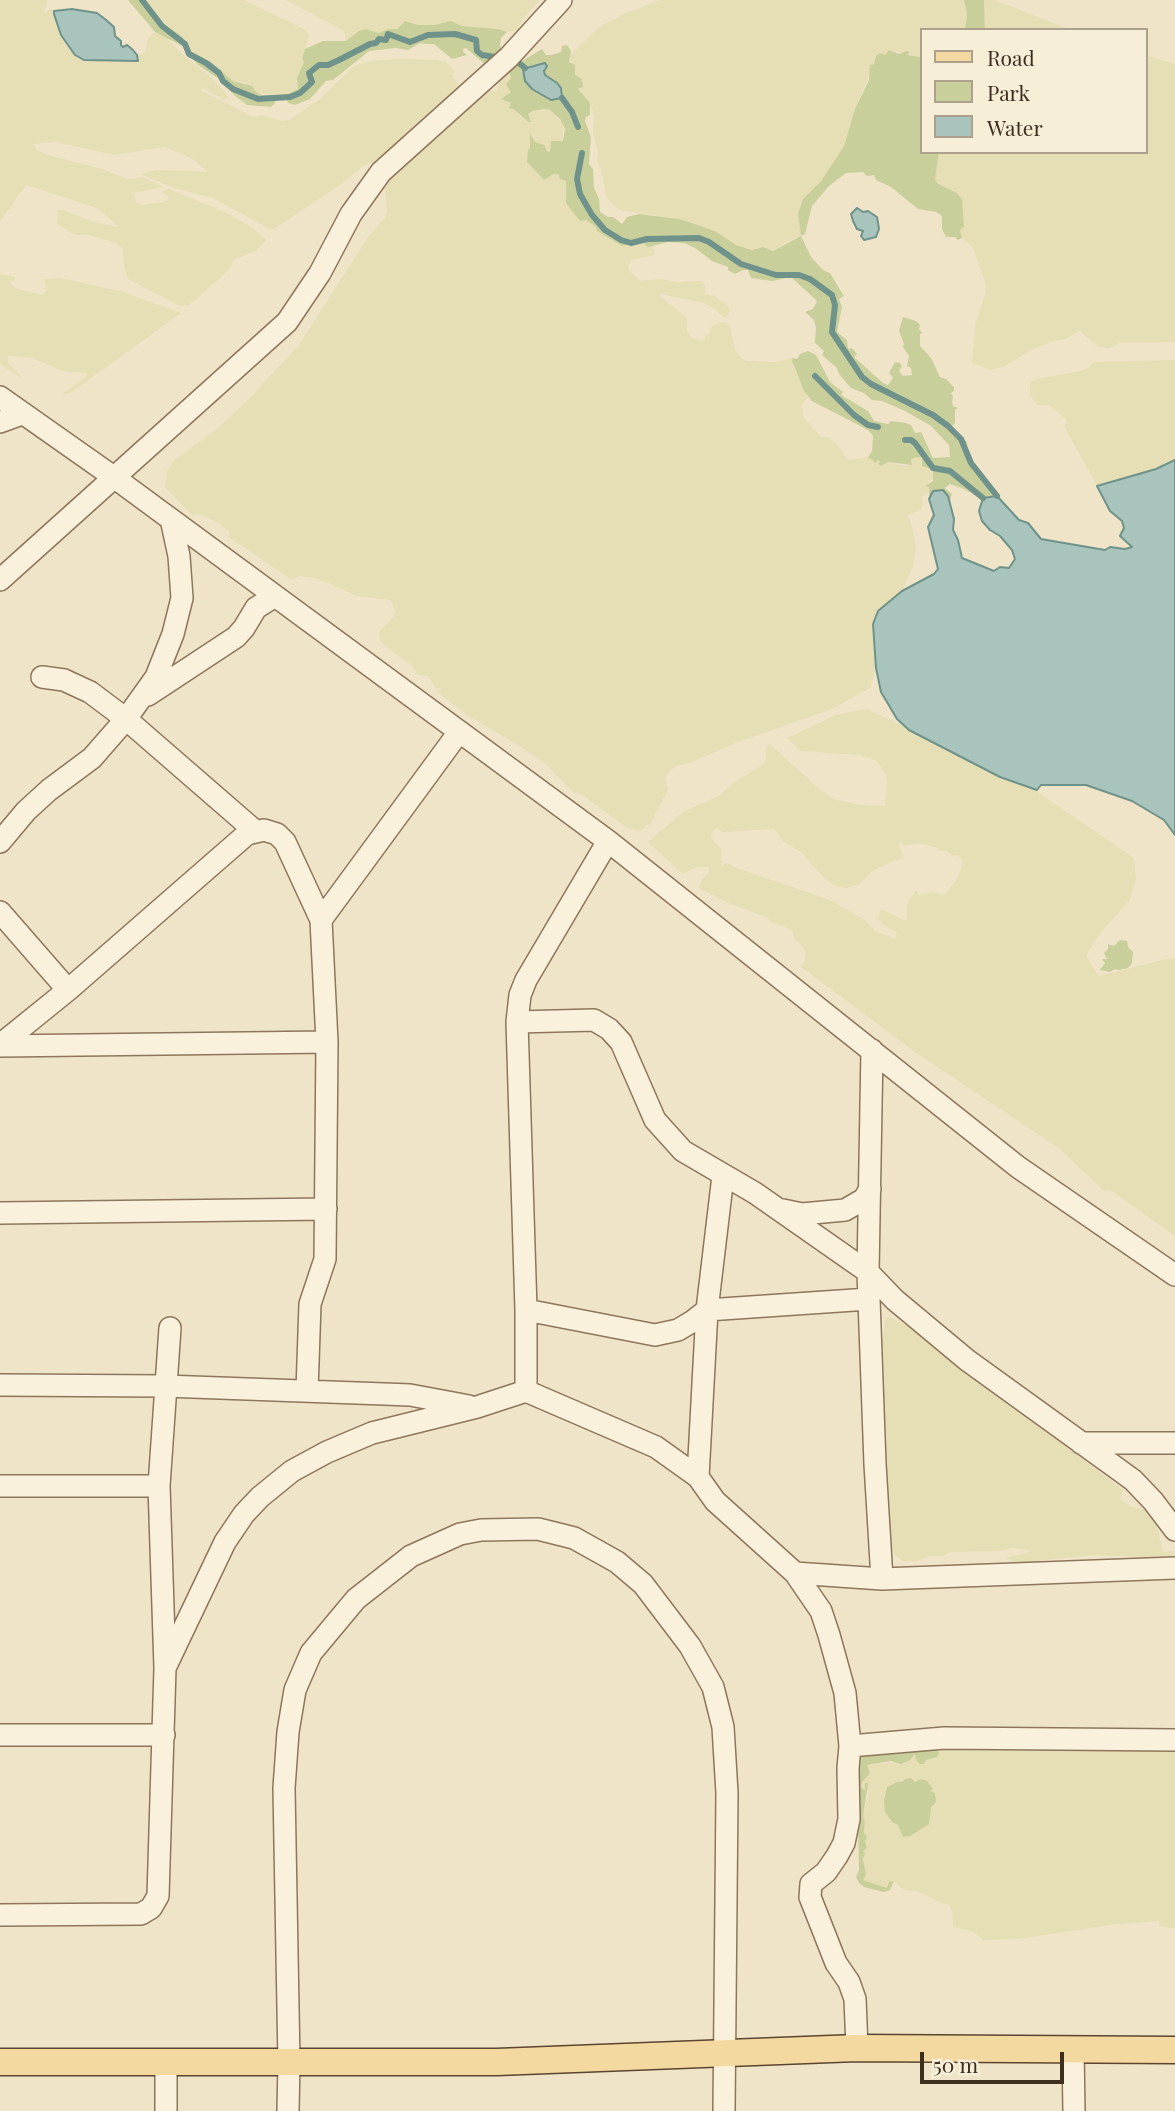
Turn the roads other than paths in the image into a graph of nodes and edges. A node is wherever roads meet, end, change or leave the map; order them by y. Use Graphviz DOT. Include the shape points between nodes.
graph roads {
  1 [pos="562,0"];
  2 [pos="0,397"];
  3 [pos="22,414"];
  4 [pos="0,422"];
  5 [pos="115,478"];
  6 [pos="171,519"];
  7 [pos="0,580"];
  8 [pos="275,596"];
  9 [pos="42,677"];
  10 [pos="140,700"];
  11 [pos="126,719"];
  12 [pos="459,732"];
  13 [pos="255,831"];
  14 [pos="608,841"];
  15 [pos="0,842"];
  16 [pos="0,912"];
  17 [pos="321,920"];
  18 [pos="68,990"];
  19 [pos="517,1022"];
  20 [pos="327,1042"];
  21 [pos="0,1045"];
  22 [pos="872,1050"];
  23 [pos="723,1176"];
  24 [pos="870,1189"];
  25 [pos="326,1209"];
  26 [pos="778,1209"];
  27 [pos="0,1213"];
  28 [pos="868,1272"];
  29 [pos="1175,1275"];
  30 [pos="869,1299"];
  31 [pos="526,1310"];
  32 [pos="707,1310"];
  33 [pos="170,1328"];
  34 [pos="0,1385"];
  35 [pos="164,1386"];
  36 [pos="307,1391"];
  37 [pos="526,1391"];
  38 [pos="477,1407"];
  39 [pos="1081,1443"];
  40 [pos="1175,1443"];
  41 [pos="698,1477"];
  42 [pos="0,1486"];
  43 [pos="159,1486"];
  44 [pos="1175,1530"];
  45 [pos="1175,1567"];
  46 [pos="795,1573"];
  47 [pos="882,1579"];
  48 [pos="165,1668"];
  49 [pos="0,1735"];
  50 [pos="164,1735"];
  51 [pos="1175,1740"];
  52 [pos="850,1746"];
  53 [pos="0,1915"];
  54 [pos="857,2048"];
  55 [pos="1073,2050"];
  56 [pos="1175,2050"];
  57 [pos="723,2053"];
  58 [pos="0,2062"];
  59 [pos="166,2063"];
  60 [pos="289,2063"];
  61 [pos="166,2111"];
  62 [pos="288,2111"];
  63 [pos="724,2111"];
  64 [pos="1074,2111"];
  1 -- 5 [label="street" via="509,57 381,172 286,322"];
  2 -- 3 [label="street"];
  3 -- 4 [label="street"];
  3 -- 5 [label="street"];
  5 -- 6 [label="street"];
  5 -- 7 [label="street"];
  6 -- 8 [label="street"];
  6 -- 10 [label="street" via="182,598 156,677"];
  8 -- 10 [label="street" via="256,608 236,637"];
  8 -- 12 [label="street"];
  9 -- 11 [label="street" via="79,685"];
  10 -- 11 [label="street"];
  11 -- 13 [label="street"];
  11 -- 15 [label="street" via="92,758 48,790"];
  12 -- 14 [label="street"];
  12 -- 17 [label="street"];
  13 -- 17 [label="street" via="277,834 285,842"];
  13 -- 18 [label="street"];
  14 -- 19 [label="street" via="526,981"];
  14 -- 22 [label="street"];
  16 -- 18 [label="street"];
  17 -- 20 [label="street"];
  18 -- 21 [label="street"];
  19 -- 23 [label="street" via="594,1020 609,1029 621,1042 655,1120 683,1151"];
  19 -- 31 [label="street"];
  20 -- 21 [label="street"];
  20 -- 25 [label="street"];
  22 -- 24 [label="street"];
  22 -- 29 [label="street" via="1018,1167"];
  23 -- 26 [label="street"];
  23 -- 32 [label="street"];
  24 -- 26 [label="street" via="864,1199 845,1210 802,1214"];
  24 -- 28 [label="street"];
  25 -- 27 [label="street"];
  25 -- 36 [label="street" via="325,1259 308,1316"];
  26 -- 28 [label="street"];
  28 -- 30 [label="street"];
  28 -- 39 [label="street" via="967,1360"];
  30 -- 32 [label="street"];
  30 -- 47 [label="street"];
  31 -- 32 [label="street" via="655,1335 678,1330"];
  31 -- 37 [label="street"];
  32 -- 41 [label="street"];
  33 -- 35 [label="street"];
  34 -- 35 [label="street"];
  35 -- 36 [label="street"];
  35 -- 43 [label="street"];
  36 -- 38 [label="street" via="410,1395"];
  37 -- 38 [label="street"];
  37 -- 41 [label="street" via="656,1447"];
  38 -- 48 [label="street" via="372,1433 292,1471 260,1497 225,1542"];
  39 -- 40 [label="street"];
  39 -- 44 [label="street" via="1133,1480"];
  41 -- 46 [label="street" via="715,1501"];
  42 -- 43 [label="street"];
  43 -- 48 [label="street"];
  45 -- 47 [label="street"];
  46 -- 47 [label="street"];
  46 -- 52 [label="street" via="821,1611 829,1635 845,1693"];
  48 -- 50 [label="street"];
  49 -- 50 [label="street"];
  50 -- 53 [label="street" via="158,1896 152,1908 131,1915"];
  51 -- 52 [label="street" via="944,1738"];
  52 -- 54 [label="street" via="849,1819 844,1843 826,1871 811,1884 810,1897 855,1999"];
  54 -- 55 [label="main road"];
  54 -- 57 [label="main road"];
  55 -- 56 [label="main road"];
  55 -- 64 [label="street"];
  57 -- 60 [label="main road" via="497,2062"];
  57 -- 60 [label="street" via="727,1793 723,1727 713,1687 690,1646 643,1584 617,1562 574,1538 538,1529 481,1530 460,1534 411,1556 356,1598 310,1653 295,1690 284,1788"];
  57 -- 63 [label="street"];
  58 -- 59 [label="main road"];
  59 -- 60 [label="main road"];
  59 -- 61 [label="street"];
  60 -- 62 [label="street"];
}
